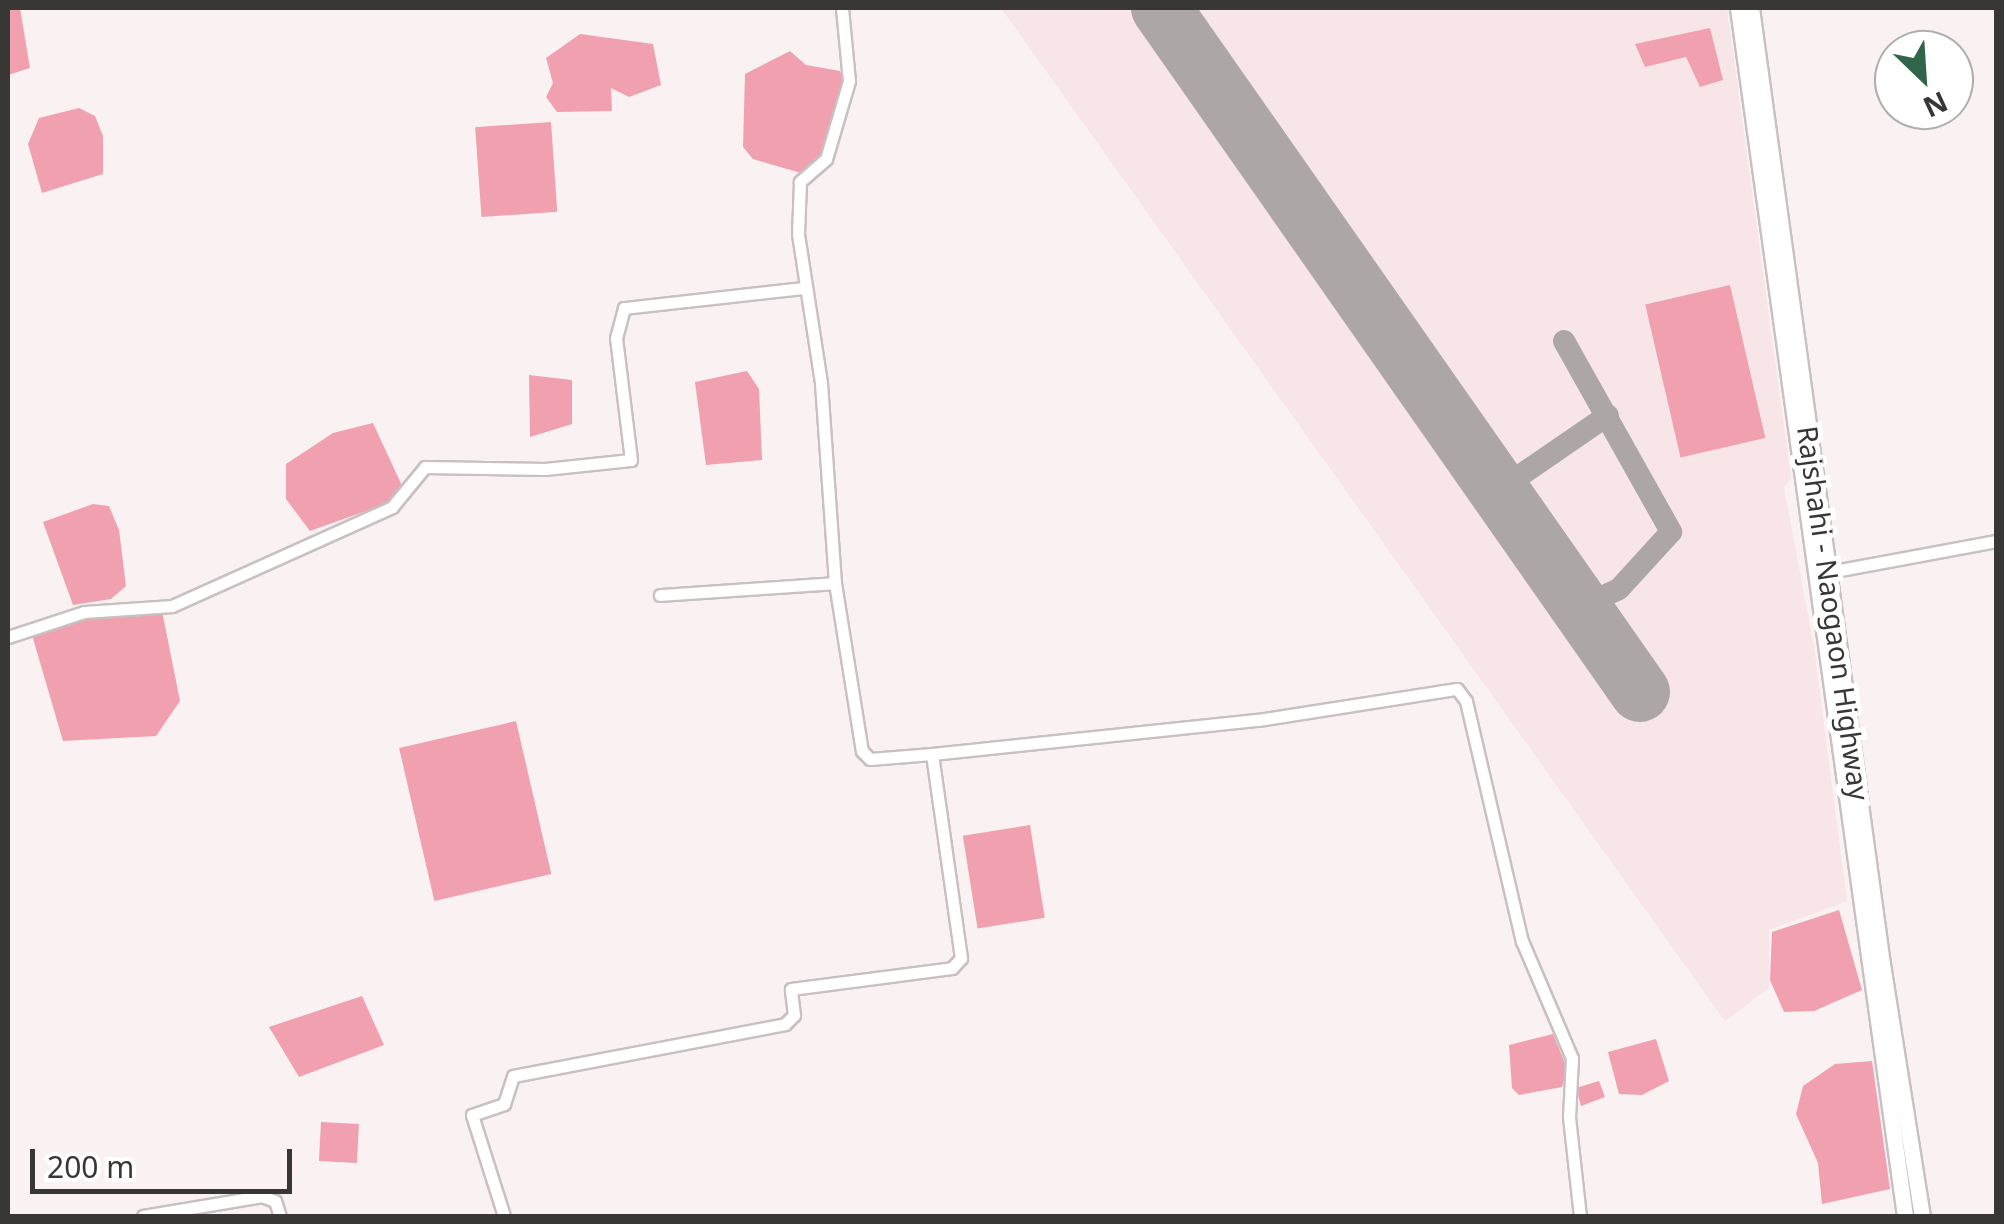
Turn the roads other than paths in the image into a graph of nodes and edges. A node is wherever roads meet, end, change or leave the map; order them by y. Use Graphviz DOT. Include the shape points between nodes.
graph roads {
  1 [pos="842,8"];
  2 [pos="1738,8"];
  3 [pos="1751,8"];
  4 [pos="802,288"];
  5 [pos="1996,542"];
  6 [pos="1829,572"];
  7 [pos="834,583"];
  8 [pos="660,595"];
  9 [pos="1826,602"];
  10 [pos="8,637"];
  11 [pos="932,754"];
  12 [pos="143,1216"];
  13 [pos="280,1216"];
  14 [pos="504,1216"];
  15 [pos="1580,1216"];
  16 [pos="1906,1216"];
  17 [pos="1922,1216"];
  1 -- 4 [label="street" via="849,80 826,159 800,182"];
  2 -- 9 [label="main road, Rajshahi - Naogaon Highway"];
  3 -- 6 [label="main road, Rajshahi - Naogaon Highway"];
  4 -- 7 [label="street" via="823,401"];
  4 -- 10 [label="street" via="624,308 616,338 631,460 545,469 425,467 392,507 207,592 172,606 84,612"];
  5 -- 6 [label="street"];
  6 -- 9 [label="main road, Rajshahi - Naogaon Highway"];
  7 -- 8 [label="street"];
  7 -- 11 [label="street" via="862,751 870,760"];
  9 -- 16 [label="main road, Rajshahi - Naogaon Highway"];
  9 -- 17 [label="main road, Rajshahi - Naogaon Highway"];
  11 -- 14 [label="street" via="961,958 952,968 791,989 794,1015 785,1024 513,1076 504,1104 472,1115"];
  11 -- 15 [label="street" via="1258,720 1456,689 1466,700 1522,941 1572,1058 1568,1117"];
  12 -- 13 [label="street" via="262,1196 276,1201"];
}
